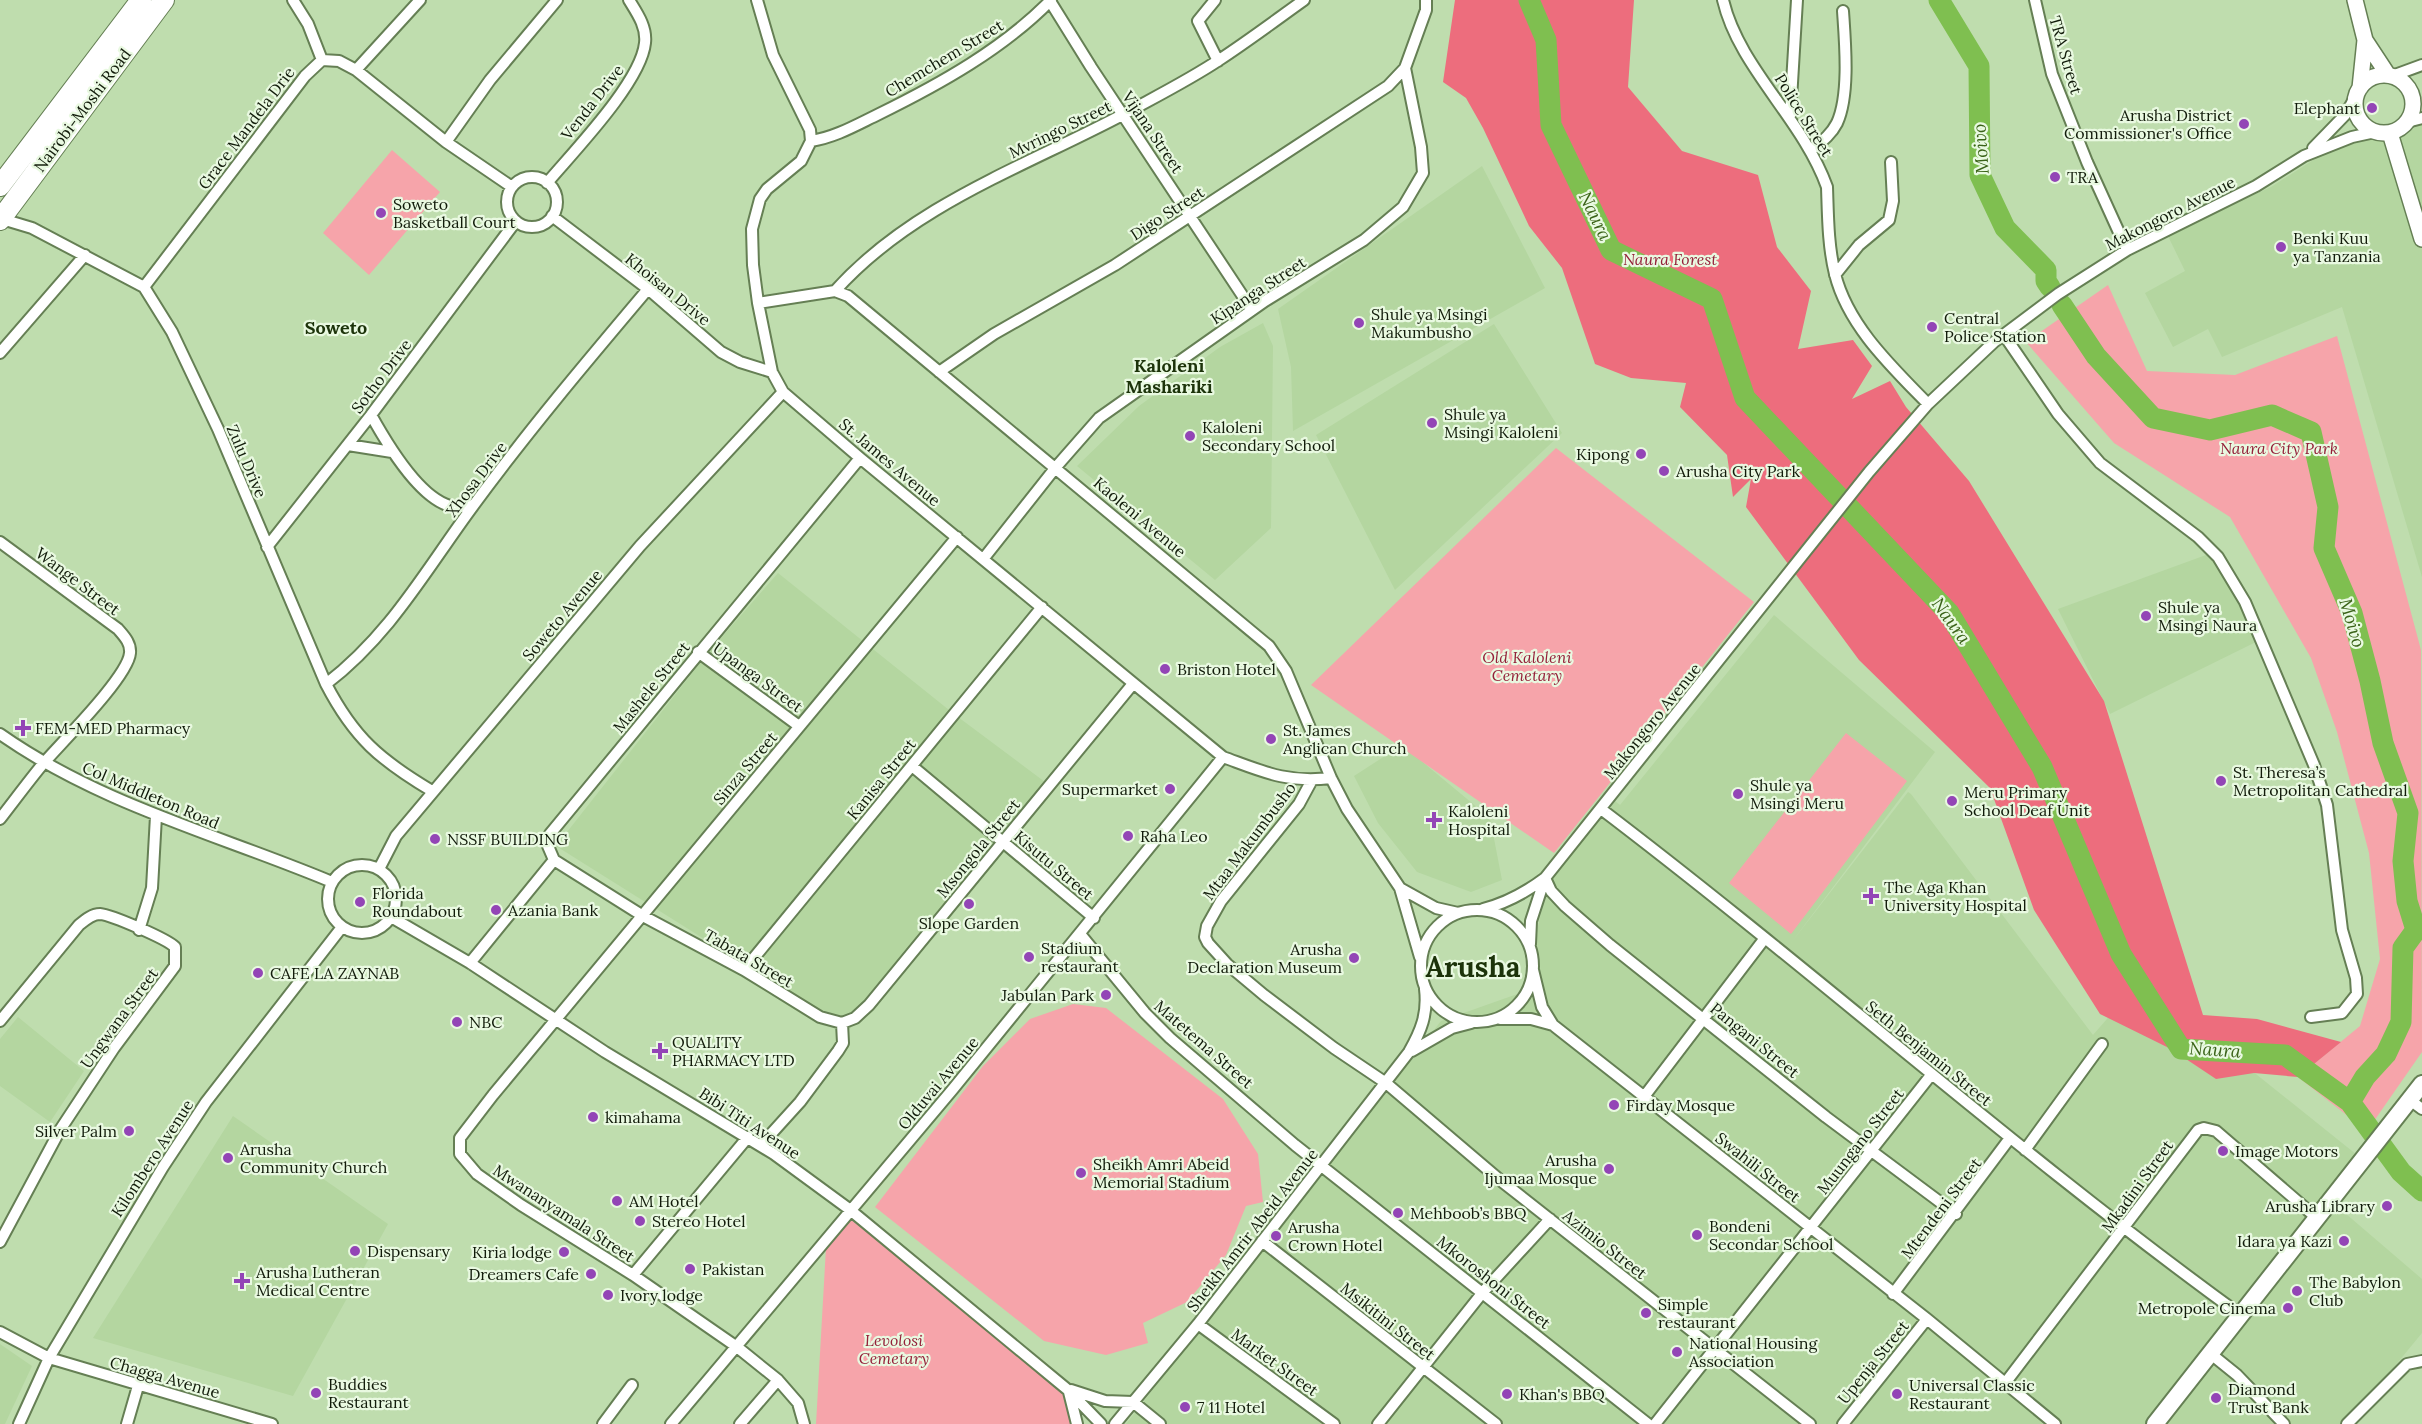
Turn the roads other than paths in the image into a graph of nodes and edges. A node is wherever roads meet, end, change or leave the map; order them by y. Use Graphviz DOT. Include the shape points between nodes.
graph roads {
  1 [pos="141,0"];
  2 [pos="165,0"];
  3 [pos="293,0"];
  4 [pos="420,0"];
  5 [pos="558,0"];
  6 [pos="629,0"];
  7 [pos="757,0"];
  8 [pos="1051,0"];
  9 [pos="1215,0"];
  10 [pos="1304,0"];
  11 [pos="1426,0"];
  12 [pos="1723,0"];
  13 [pos="1797,0"];
  14 [pos="2035,0"];
  15 [pos="2355,0"];
  16 [pos="1843,11"];
  17 [pos="2366,40"];
  18 [pos="322,60"];
  19 [pos="1218,61"];
  20 [pos="2422,65"];
  21 [pos="1406,68"];
  22 [pos="356,70"];
  23 [pos="2390,75"];
  24 [pos="2358,92"];
  25 [pos="1123,114"];
  26 [pos="1790,116"];
  27 [pos="2415,120"];
  28 [pos="2375,132"];
  29 [pos="2391,133"];
  30 [pos="446,141"];
  31 [pos="811,141"];
  32 [pos="1811,150"];
  33 [pos="2304,156"];
  34 [pos="1891,162"];
  35 [pos="548,183"];
  36 [pos="0,186"];
  37 [pos="512,187"];
  38 [pos="1191,215"];
  39 [pos="552,216"];
  40 [pos="1,219"];
  41 [pos="516,221"];
  42 [pos="2422,239"];
  43 [pos="2127,250"];
  44 [pos="85,255"];
  45 [pos="1835,275"];
  46 [pos="144,287"];
  47 [pos="648,289"];
  48 [pos="835,291"];
  49 [pos="758,303"];
  50 [pos="1252,310"];
  51 [pos="2004,335"];
  52 [pos="0,353"];
  53 [pos="772,372"];
  54 [pos="939,372"];
  55 [pos="783,392"];
  56 [pos="1928,404"];
  57 [pos="371,415"];
  58 [pos="348,445"];
  59 [pos="392,452"];
  60 [pos="860,458"];
  61 [pos="1056,467"];
  62 [pos="473,505"];
  63 [pos="957,537"];
  64 [pos="0,542"];
  65 [pos="267,547"];
  66 [pos="984,558"];
  67 [pos="1042,607"];
  68 [pos="698,652"];
  69 [pos="326,684"];
  70 [pos="1132,685"];
  71 [pos="799,726"];
  72 [pos="0,734"];
  73 [pos="1223,758"];
  74 [pos="43,764"];
  75 [pos="912,766"];
  76 [pos="1331,777"];
  77 [pos="1312,780"];
  78 [pos="432,791"];
  79 [pos="1601,809"];
  80 [pos="156,816"];
  81 [pos="0,819"];
  82 [pos="1002,841"];
  83 [pos="554,860"];
  84 [pos="379,869"];
  85 [pos="1545,878"];
  86 [pos="332,882"];
  87 [pos="1400,888"];
  88 [pos="1483,909"];
  89 [pos="1458,912"];
  90 [pos="643,916"];
  91 [pos="391,917"];
  92 [pos="1094,918"];
  93 [pos="342,927"];
  94 [pos="139,930"];
  95 [pos="1080,934"];
  96 [pos="1765,938"];
  97 [pos="1530,944"];
  98 [pos="1420,957"];
  99 [pos="470,963"];
  100 [pos="744,970"];
  101 [pos="1533,970"];
  102 [pos="1425,989"];
  103 [pos="2311,1017"];
  104 [pos="1704,1019"];
  105 [pos="558,1020"];
  106 [pos="0,1021"];
  107 [pos="1489,1021"];
  108 [pos="1474,1022"];
  109 [pos="842,1023"];
  110 [pos="1553,1025"];
  111 [pos="2102,1044"];
  112 [pos="1409,1052"];
  113 [pos="1931,1075"];
  114 [pos="1386,1083"];
  115 [pos="2422,1084"];
  116 [pos="1643,1098"];
  117 [pos="2416,1105"];
  118 [pos="748,1137"];
  119 [pos="2010,1138"];
  120 [pos="761,1145"];
  121 [pos="1871,1150"];
  122 [pos="2025,1150"];
  123 [pos="1321,1165"];
  124 [pos="849,1209"];
  125 [pos="1956,1214"];
  126 [pos="2318,1219"];
  127 [pos="1550,1220"];
  128 [pos="1811,1228"];
  129 [pos="2125,1229"];
  130 [pos="1262,1241"];
  131 [pos="0,1242"];
  132 [pos="633,1275"];
  133 [pos="1484,1292"];
  134 [pos="1893,1294"];
  135 [pos="2242,1316"];
  136 [pos="1927,1319"];
  137 [pos="1198,1324"];
  138 [pos="0,1332"];
  139 [pos="737,1347"];
  140 [pos="1714,1350"];
  141 [pos="2211,1354"];
  142 [pos="49,1358"];
  143 [pos="2422,1361"];
  144 [pos="1424,1368"];
  145 [pos="778,1380"];
  146 [pos="2006,1382"];
  147 [pos="632,1385"];
  148 [pos="138,1386"];
  149 [pos="1068,1390"];
  150 [pos="1132,1402"];
  151 [pos="19,1424"];
  152 [pos="127,1424"];
  153 [pos="272,1424"];
  154 [pos="603,1424"];
  155 [pos="671,1424"];
  156 [pos="740,1424"];
  157 [pos="804,1424"];
  158 [pos="1077,1424"];
  159 [pos="1101,1424"];
  160 [pos="1115,1424"];
  161 [pos="1160,1424"];
  162 [pos="1334,1424"];
  163 [pos="1378,1424"];
  164 [pos="1496,1424"];
  165 [pos="1648,1424"];
  166 [pos="1655,1424"];
  167 [pos="1810,1424"];
  168 [pos="1843,1424"];
  169 [pos="2055,1424"];
  170 [pos="2155,1424"];
  171 [pos="2284,1424"];
  172 [pos="2347,1424"];
  1 -- 36 [label="highway, Nairobi-Moshi Road"];
  2 -- 40 [label="highway, Nairobi-Moshi Road"];
  3 -- 18 [label="street" via="308,24"];
  4 -- 22 [label="street"];
  5 -- 30 [label="street" via="490,80"];
  6 -- 35 [label="street, Venda Drive" via="643,23 645,42 638,67"];
  7 -- 31 [label="street" via="773,55 810,130"];
  8 -- 25 [label="street, Vijana Street"];
  8 -- 31 [label="street, Chemchem Street" via="1028,24 923,92 831,138"];
  9 -- 19 [label="street" via="1198,21"];
  10 -- 19 [label="street, Mvringo Street"];
  11 -- 21 [label="street, Kipanga Street"];
  12 -- 26 [label="street, Police Street" via="1736,40"];
  13 -- 26 [label="street"];
  14 -- 43 [label="street, TRA Street" via="2052,74"];
  15 -- 17 [label="street"];
  16 -- 32 [label="street" via="1843,98 1838,121 1831,134"];
  17 -- 23 [label="street"];
  17 -- 24 [label="street"];
  18 -- 22 [label="street" via="339,61"];
  18 -- 46 [label="street, Grace Mandela Drie" via="305,76"];
  19 -- 25 [label="street, Mvringo Street"];
  20 -- 23 [label="street"];
  21 -- 38 [label="street, Digo Street" via="1388,86"];
  21 -- 50 [label="street, Kipanga Street" via="1423,173 1403,207 1364,240"];
  22 -- 30 [label="street"];
  23 -- 24 [label="street" via="2372,78"];
  23 -- 27 [label="street" via="2408,86"];
  24 -- 28 [label="street" via="2357,114"];
  24 -- 33 [label="street" via="2329,135"];
  25 -- 38 [label="street, Vijana Street"];
  25 -- 48 [label="street, Mvringo Street" via="974,188 912,224 859,264"];
  26 -- 32 [label="street, Police Street"];
  27 -- 29 [label="street"];
  28 -- 29 [label="street"];
  28 -- 33 [label="street"];
  29 -- 42 [label="street"];
  30 -- 37 [label="street"];
  31 -- 49 [label="street, St. James Avenue" via="801,161 767,189 756,209 752,253"];
  32 -- 45 [label="street, Police Street" via="1827,187"];
  33 -- 43 [label="street, Makongoro Avenue" via="2256,186"];
  34 -- 45 [label="street" via="1893,201 1889,220 1859,245"];
  35 -- 37 [label="street" via="529,177"];
  35 -- 39 [label="street" via="557,201"];
  37 -- 41 [label="street" via="507,207"];
  38 -- 50 [label="street, Vijana Street"];
  38 -- 54 [label="street, Digo Street" via="1115,265 993,334"];
  39 -- 41 [label="street" via="539,226"];
  39 -- 47 [label="street, Khoisan Drive"];
  40 -- 44 [label="street, Zulu Drive" via="32,228"];
  41 -- 57 [label="street, Sotho Drive"];
  43 -- 51 [label="street, Makongoro Avenue" via="2058,294"];
  44 -- 46 [label="street, Zulu Drive"];
  44 -- 52 [label="street"];
  45 -- 56 [label="street, Police Street" via="1851,311 1882,356"];
  46 -- 65 [label="street, Zulu Drive" via="172,332 213,418"];
  47 -- 53 [label="street, Khoisan Drive" via="721,352"];
  47 -- 62 [label="street, Xhosa Drive"];
  48 -- 49 [label="street"];
  48 -- 54 [label="street, Kaoleni Avenue" via="848,296"];
  49 -- 53 [label="street, St. James Avenue"];
  50 -- 61 [label="street, Kipanga Street" via="1099,418"];
  51 -- 56 [label="street, Makongoro Avenue"];
  51 -- 103 [label="street" via="2058,414 2093,456 2198,537 2234,579 2245,602 2324,795 2342,930 2356,978 2357,994 2342,1013"];
  53 -- 55 [label="street, St. James Avenue"];
  54 -- 61 [label="street, Kaoleni Avenue"];
  55 -- 60 [label="street, St. James Avenue"];
  55 -- 78 [label="street, Soweto Avenue" via="640,546"];
  56 -- 79 [label="street, Makongoro Avenue" via="1869,472"];
  57 -- 58 [label="street, Sotho Drive"];
  57 -- 59 [label="street"];
  58 -- 59 [label="street"];
  58 -- 65 [label="street, Sotho Drive"];
  59 -- 62 [label="street" via="437,500 451,507"];
  60 -- 63 [label="street, St. James Avenue"];
  60 -- 68 [label="street, Mashele Street"];
  61 -- 66 [label="street, Kipanga Street"];
  61 -- 76 [label="street, Kaoleni Avenue" via="1269,646 1286,671"];
  62 -- 69 [label="street, Xhosa Drive" via="398,615 349,667"];
  63 -- 66 [label="street, St. James Avenue"];
  63 -- 71 [label="street, Sinza Street"];
  64 -- 74 [label="street, Wange Street" via="118,629 129,645 126,665"];
  65 -- 69 [label="street, Zulu Drive"];
  66 -- 67 [label="street, St. James Avenue"];
  67 -- 70 [label="street, St. James Avenue"];
  67 -- 75 [label="street, Kanisa Street"];
  68 -- 71 [label="street, Upanga Street"];
  68 -- 83 [label="street, Mashele Street" via="550,834 548,846"];
  69 -- 78 [label="street, Zulu Drive" via="355,733 405,775"];
  70 -- 73 [label="street, St. James Avenue"];
  70 -- 82 [label="street, Msongola Street"];
  71 -- 90 [label="street, Sinza Street"];
  72 -- 74 [label="street, Col Middleton Road"];
  73 -- 77 [label="street, St. James Avenue" via="1283,778"];
  73 -- 92 [label="street, Olduvai Avenue"];
  74 -- 80 [label="street, Col Middleton Road"];
  74 -- 81 [label="street, Wange Street"];
  75 -- 82 [label="street, Kisutu Street"];
  75 -- 100 [label="street, Kanisa Street"];
  76 -- 77 [label="street, St. James Avenue"];
  76 -- 87 [label="street, Kaoleni Avenue" via="1362,835"];
  77 -- 114 [label="street, Mtaa Makumbusho" via="1299,804 1221,901 1206,926 1205,937 1227,964 1264,995"];
  78 -- 84 [label="street, Soweto Avenue" via="396,836"];
  79 -- 85 [label="street, Makongoro Avenue"];
  79 -- 96 [label="street, Seth Benjamin Street"];
  80 -- 86 [label="street, Col Middleton Road"];
  80 -- 94 [label="street" via="152,888"];
  82 -- 92 [label="street, Kisutu Street"];
  82 -- 109 [label="street, Msongola Street" via="869,1005 855,1018"];
  83 -- 90 [label="street"];
  83 -- 99 [label="street"];
  84 -- 86 [label="street" via="353,866 340,872"];
  84 -- 91 [label="street" via="395,891"];
  85 -- 88 [label="street, Makongoro Avenue" via="1516,898"];
  85 -- 97 [label="street" via="1531,921"];
  85 -- 104 [label="street, Pangani Street" via="1551,891 1596,934"];
  86 -- 93 [label="street" via="329,912"];
  87 -- 89 [label="street, Kaoleni Avenue" via="1436,908"];
  87 -- 98 [label="street, Kaoleni Avenue"];
  88 -- 89 [label="street"];
  88 -- 97 [label="street" via="1511,920"];
  89 -- 98 [label="street" via="1442,921 1430,935"];
  90 -- 100 [label="street, Tabata Street"];
  90 -- 105 [label="street, Sinza Street"];
  91 -- 93 [label="street" via="374,931 363,934"];
  91 -- 99 [label="street, Bibi Titi Avenue"];
  92 -- 95 [label="street, Olduvai Avenue"];
  93 -- 142 [label="street, Kilombero Avenue" via="206,1102 124,1229"];
  94 -- 106 [label="street, Ungwana Street" via="99,914 87,917"];
  94 -- 131 [label="street, Ungwana Street" via="167,939 175,947 175,966 60,1130"];
  95 -- 123 [label="street, Matetema Street" via="1170,1038"];
  95 -- 124 [label="street, Olduvai Avenue"];
  96 -- 104 [label="street"];
  96 -- 113 [label="street, Seth Benjamin Street"];
  97 -- 101 [label="street"];
  98 -- 102 [label="street"];
  99 -- 105 [label="street, Bibi Titi Avenue"];
  100 -- 109 [label="street, Tabata Street" via="820,1017"];
  101 -- 107 [label="street" via="1520,1003"];
  101 -- 110 [label="street, Swahili Street" via="1542,1007"];
  102 -- 108 [label="street" via="1445,1012"];
  102 -- 112 [label="street, Sheikh Amrir Abeid Avenue" via="1427,1006 1422,1030"];
  104 -- 116 [label="street"];
  104 -- 121 [label="street, Pangani Street"];
  105 -- 118 [label="street, Bibi Titi Avenue"];
  105 -- 132 [label="street, Mwananyamala Street" via="460,1138 460,1154 477,1174 521,1205"];
  107 -- 108 [label="street"];
  107 -- 110 [label="street, Swahili Street" via="1531,1019"];
  108 -- 112 [label="street" via="1452,1028"];
  109 -- 120 [label="street" via="843,1043 838,1051"];
  110 -- 116 [label="street, Swahili Street"];
  111 -- 122 [label="street"];
  112 -- 114 [label="street, Sheikh Amrir Abeid Avenue"];
  113 -- 119 [label="street, Seth Benjamin Street"];
  113 -- 121 [label="street, Muungano Street"];
  114 -- 123 [label="street, Sheikh Amrir Abeid Avenue"];
  114 -- 127 [label="street, Azimio Street"];
  115 -- 117 [label="main road"];
  116 -- 128 [label="street, Swahili Street"];
  117 -- 126 [label="main road" via="2384,1136"];
  118 -- 120 [label="street, Bibi Titi Avenue"];
  118 -- 132 [label="street"];
  119 -- 122 [label="street, Seth Benjamin Street"];
  119 -- 125 [label="street, Mtendeni Street"];
  120 -- 124 [label="street, Bibi Titi Avenue"];
  121 -- 125 [label="street, Pangani Street"];
  121 -- 128 [label="street, Muungano Street"];
  122 -- 129 [label="street, Seth Benjamin Street"];
  123 -- 130 [label="street, Sheikh Amrir Abeid Avenue"];
  123 -- 133 [label="street, Mkoroshoni Street"];
  124 -- 139 [label="street, Olduvai Avenue"];
  124 -- 149 [label="street, Bibi Titi Avenue"];
  125 -- 134 [label="street, Mtendeni Street"];
  126 -- 129 [label="street, Mkadini Street" via="2216,1131 2204,1128 2193,1134"];
  126 -- 135 [label="main road"];
  127 -- 133 [label="street"];
  127 -- 140 [label="street, Azimio Street"];
  128 -- 134 [label="street, Swahili Street"];
  128 -- 140 [label="street, Muungano Street"];
  129 -- 135 [label="street, Seth Benjamin Street"];
  129 -- 146 [label="street, Mkadini Street"];
  130 -- 137 [label="street, Sheikh Amrir Abeid Avenue"];
  130 -- 144 [label="street, Msikitini Street"];
  132 -- 139 [label="street, Mwananyamala Street"];
  133 -- 144 [label="street"];
  133 -- 165 [label="street, Mkoroshoni Street"];
  134 -- 136 [label="street, Swahili Street"];
  135 -- 141 [label="main road"];
  136 -- 146 [label="street, Swahili Street"];
  136 -- 168 [label="street, Upenja Street"];
  137 -- 150 [label="street, Sheikh Amrir Abeid Avenue"];
  137 -- 162 [label="street, Market Street"];
  138 -- 142 [label="street, Chagga Avenue"];
  139 -- 145 [label="street, Mwananyamala Street"];
  139 -- 155 [label="street, Olduvai Avenue"];
  140 -- 166 [label="street, Muungano Street"];
  140 -- 167 [label="street, Azimio Street"];
  141 -- 170 [label="main road"];
  141 -- 171 [label="street"];
  142 -- 148 [label="street, Chagga Avenue"];
  142 -- 151 [label="street, Kilombero Avenue"];
  143 -- 172 [label="street" via="2407,1364"];
  144 -- 163 [label="street"];
  144 -- 164 [label="street, Msikitini Street"];
  145 -- 156 [label="street"];
  145 -- 157 [label="street, Mwananyamala Street" via="798,1403"];
  146 -- 169 [label="street, Swahili Street"];
  147 -- 154 [label="street"];
  148 -- 152 [label="street"];
  148 -- 153 [label="street, Chagga Avenue"];
  149 -- 150 [label="street" via="1105,1401"];
  149 -- 158 [label="street"];
  149 -- 159 [label="street, Bibi Titi Avenue"];
  150 -- 160 [label="street, Sheikh Amrir Abeid Avenue"];
  150 -- 161 [label="street"];
}
